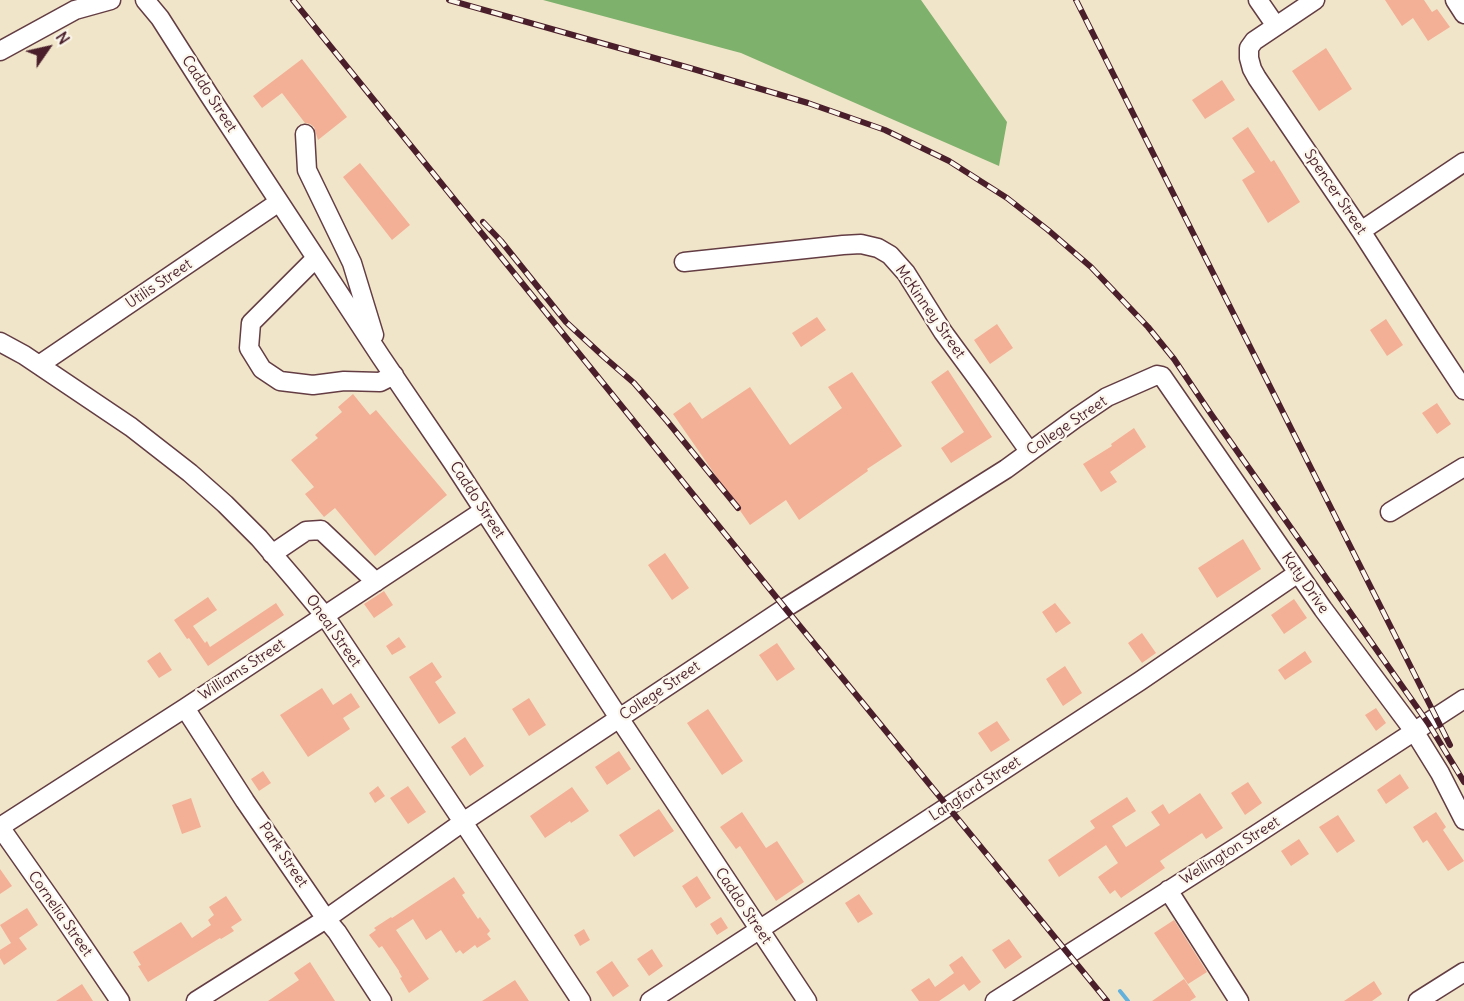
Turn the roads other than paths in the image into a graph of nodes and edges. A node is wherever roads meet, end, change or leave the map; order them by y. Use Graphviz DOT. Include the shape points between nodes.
graph roads {
  1 [pos="111,0"];
  2 [pos="145,0"];
  3 [pos="1258,0"];
  4 [pos="1314,0"];
  5 [pos="1455,0"];
  6 [pos="1464,14"];
  7 [pos="1276,26"];
  8 [pos="0,51"];
  9 [pos="305,134"];
  10 [pos="1464,162"];
  11 [pos="279,202"];
  12 [pos="1361,231"];
  13 [pos="316,258"];
  14 [pos="684,262"];
  15 [pos="0,342"];
  16 [pos="381,357"];
  17 [pos="39,365"];
  18 [pos="394,375"];
  19 [pos="1129,387"];
  20 [pos="1464,390"];
  21 [pos="1029,451"];
  22 [pos="1464,467"];
  23 [pos="483,511"];
  24 [pos="1390,512"];
  25 [pos="272,554"];
  26 [pos="1298,573"];
  27 [pos="376,582"];
  28 [pos="324,616"];
  29 [pos="1464,699"];
  30 [pos="185,708"];
  31 [pos="619,718"];
  32 [pos="1414,731"];
  33 [pos="1464,820"];
  34 [pos="463,822"];
  35 [pos="0,827"];
  36 [pos="1168,890"];
  37 [pos="326,919"];
  38 [pos="759,930"];
  39 [pos="1464,972"];
  40 [pos="120,1001"];
  41 [pos="196,1001"];
  42 [pos="382,1001"];
  43 [pos="581,1001"];
  44 [pos="650,1001"];
  45 [pos="807,1001"];
  46 [pos="995,1001"];
  47 [pos="1239,1001"];
  48 [pos="1418,1001"];
  1 -- 8 [label="street" via="75,10"];
  2 -- 11 [label="street, Caddo Street"];
  3 -- 7 [label="street"];
  4 -- 7 [label="street"];
  5 -- 6 [label="street"];
  7 -- 12 [label="street, Spencer Street" via="1249,48 1252,69"];
  9 -- 16 [label="street" via="307,170 352,263"];
  10 -- 12 [label="street"];
  11 -- 13 [label="street, Caddo Street"];
  11 -- 17 [label="street, Utilis Street"];
  12 -- 20 [label="street, Spencer Street"];
  13 -- 16 [label="street, Caddo Street"];
  13 -- 18 [label="street" via="251,323 249,348 262,369 280,381 313,385 380,382"];
  14 -- 21 [label="street, McKinney Street" via="843,245 878,248 906,273 943,332"];
  15 -- 17 [label="street, Oneal Street"];
  16 -- 18 [label="street, Caddo Street"];
  17 -- 25 [label="street, Oneal Street" via="190,473"];
  18 -- 23 [label="street, Caddo Street"];
  19 -- 21 [label="street, College Street"];
  19 -- 26 [label="street, Katy Drive" via="1162,376"];
  21 -- 31 [label="street, College Street"];
  22 -- 24 [label="street"];
  23 -- 27 [label="street, Williams Street"];
  23 -- 31 [label="street, Caddo Street"];
  25 -- 27 [label="street" via="306,531 321,530"];
  25 -- 28 [label="street, Oneal Street"];
  26 -- 32 [label="street, Katy Drive"];
  26 -- 38 [label="street, Langford Street"];
  27 -- 28 [label="street, Williams Street"];
  28 -- 30 [label="street, Williams Street"];
  28 -- 34 [label="street, Oneal Street"];
  29 -- 32 [label="street, Wellington Street"];
  30 -- 35 [label="street, Williams Street"];
  30 -- 37 [label="street, Park Street"];
  31 -- 34 [label="street, College Street"];
  31 -- 38 [label="street, Caddo Street"];
  32 -- 33 [label="street, Katy Drive"];
  32 -- 36 [label="street, Wellington Street"];
  34 -- 37 [label="street, College Street"];
  34 -- 43 [label="street, Oneal Street"];
  35 -- 40 [label="street, Cornelia Street"];
  36 -- 46 [label="street, Wellington Street"];
  36 -- 47 [label="street"];
  37 -- 41 [label="street, College Street"];
  37 -- 42 [label="street, Park Street"];
  38 -- 44 [label="street, Langford Street"];
  38 -- 45 [label="street, Caddo Street"];
  39 -- 48 [label="street"];
}
